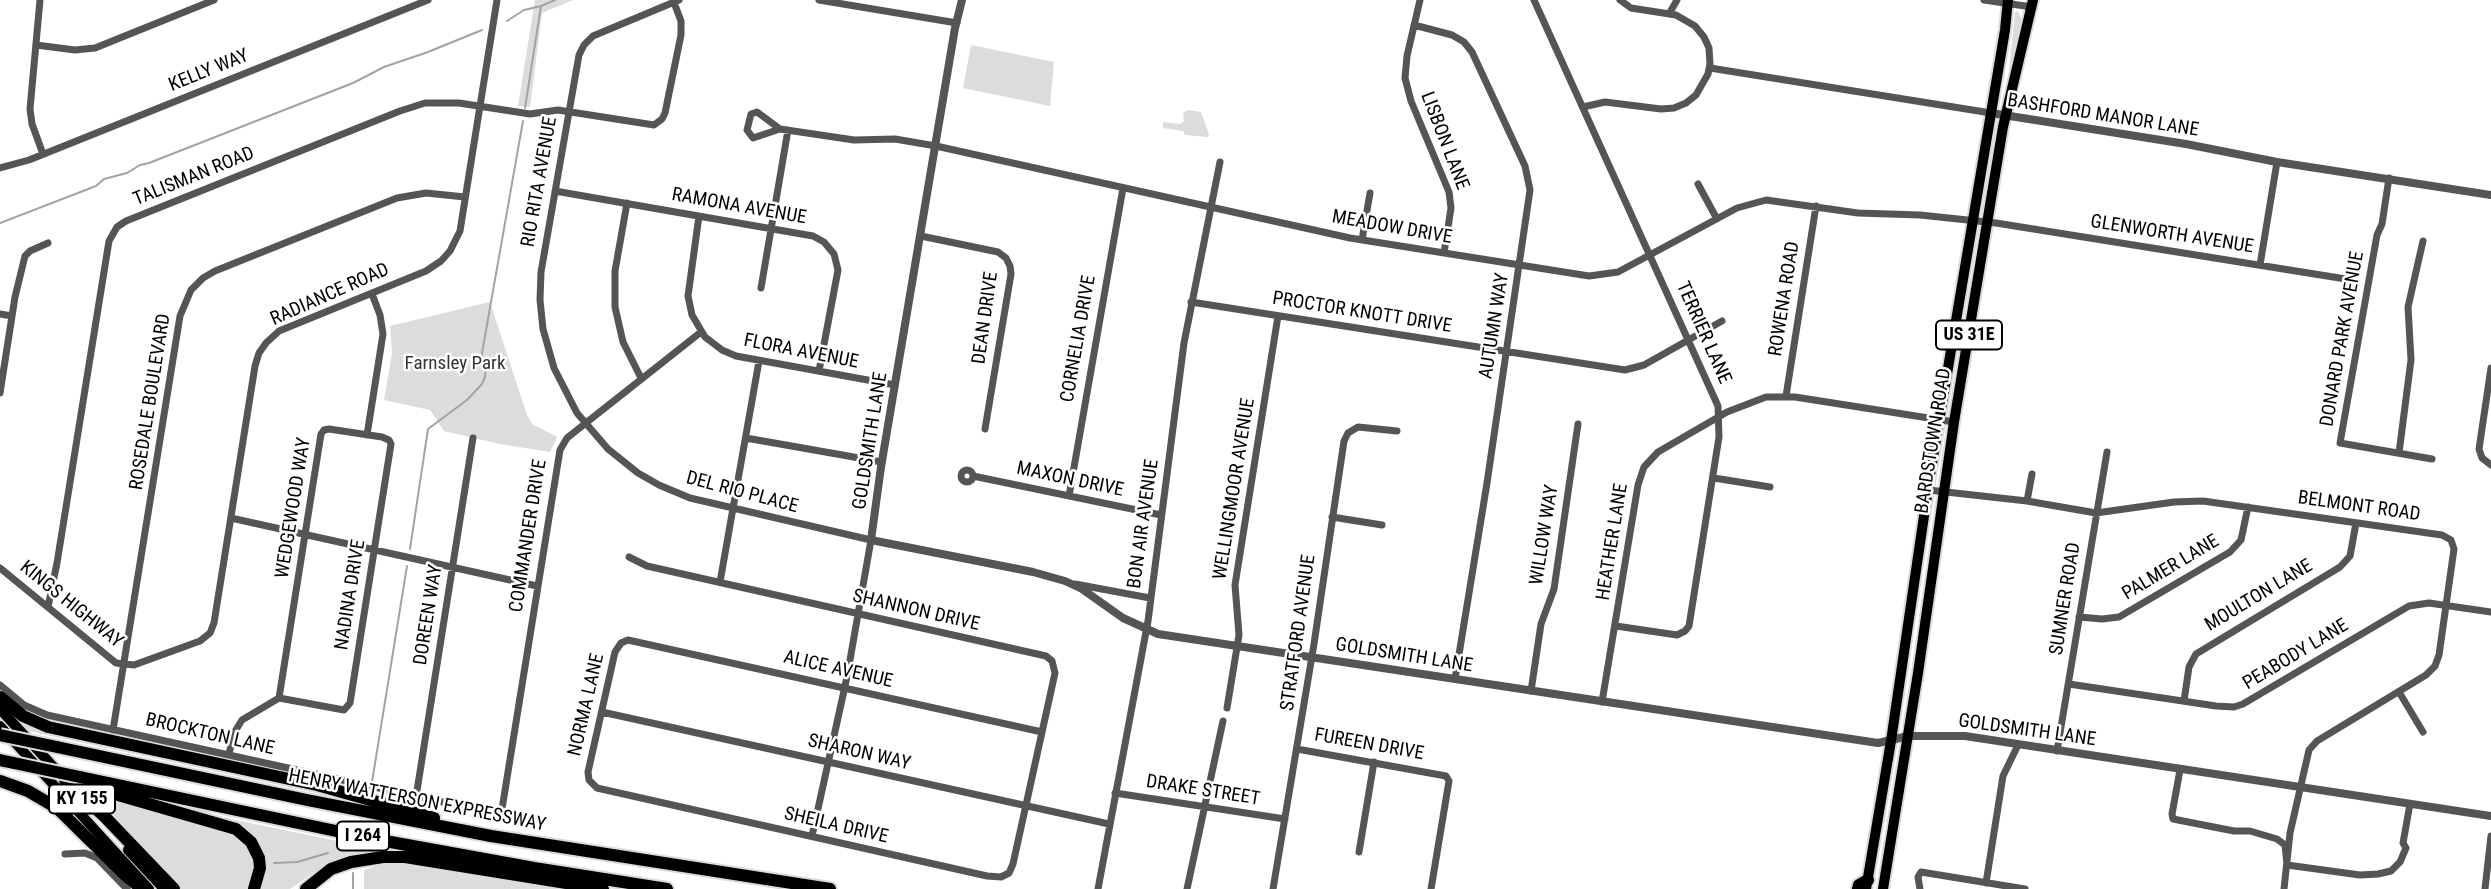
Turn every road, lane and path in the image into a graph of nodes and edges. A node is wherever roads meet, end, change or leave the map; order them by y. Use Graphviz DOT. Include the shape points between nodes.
graph roads {
  1 [pos="40,0"];
  2 [pos="215,0"];
  3 [pos="428,0"];
  4 [pos="497,0"];
  5 [pos="819,0"];
  6 [pos="962,0"];
  7 [pos="1420,0"];
  8 [pos="1534,0"];
  9 [pos="1620,0"];
  10 [pos="1676,0"];
  11 [pos="1984,0"];
  12 [pos="675,1"];
  13 [pos="2003,2"];
  14 [pos="2033,3"];
  15 [pos="1669,14"];
  16 [pos="957,23"];
  17 [pos="1414,26"];
  18 [pos="36,46"];
  19 [pos="1710,68"];
  20 [pos="480,106"];
  21 [pos="1583,107"];
  22 [pos="568,112"];
  23 [pos="1991,113"];
  24 [pos="2005,117"];
  25 [pos="784,130"];
  26 [pos="936,146"];
  27 [pos="43,154"];
  28 [pos="1220,162"];
  29 [pos="2277,162"];
  30 [pos="0,168"];
  31 [pos="2389,178"];
  32 [pos="1699,184"];
  33 [pos="1123,188"];
  34 [pos="555,191"];
  35 [pos="1370,194"];
  36 [pos="2491,195"];
  37 [pos="465,197"];
  38 [pos="627,203"];
  39 [pos="1816,206"];
  40 [pos="1210,207"];
  41 [pos="699,216"];
  42 [pos="1717,219"];
  43 [pos="1973,222"];
  44 [pos="1987,223"];
  45 [pos="772,229"];
  46 [pos="921,236"];
  47 [pos="1362,240"];
  48 [pos="2423,241"];
  49 [pos="48,243"];
  50 [pos="1444,253"];
  51 [pos="1650,256"];
  52 [pos="1520,265"];
  53 [pos="2260,265"];
  54 [pos="2352,279"];
  55 [pos="761,288"];
  56 [pos="372,294"];
  57 [pos="1191,302"];
  58 [pos="0,314"];
  59 [pos="12,316"];
  60 [pos="1278,316"];
  61 [pos="1722,321"];
  62 [pos="701,332"];
  63 [pos="1688,340"];
  64 [pos="1506,352"];
  65 [pos="759,361"];
  66 [pos="2491,368"];
  67 [pos="819,371"];
  68 [pos="641,378"];
  69 [pos="895,384"];
  70 [pos="0,393"];
  71 [pos="1786,396"];
  72 [pos="1719,418"];
  73 [pos="1940,420"];
  74 [pos="1954,422"];
  75 [pos="585,423"];
  76 [pos="1578,424"];
  77 [pos="985,429"];
  78 [pos="1396,431"];
  79 [pos="367,435"];
  80 [pos="474,438"];
  81 [pos="746,438"];
  82 [pos="2107,452"];
  83 [pos="2399,453"];
  84 [pos="2432,459"];
  85 [pos="882,462"];
  86 [pos="2491,465"];
  87 [pos="2032,474"];
  88 [pos="973,476"];
  89 [pos="1714,478"];
  90 [pos="1770,488"];
  91 [pos="1928,489"];
  92 [pos="1944,491"];
  93 [pos="1069,496"];
  94 [pos="2027,501"];
  95 [pos="2248,507"];
  96 [pos="734,509"];
  97 [pos="2096,513"];
  98 [pos="1161,515"];
  99 [pos="1332,517"];
  100 [pos="231,519"];
  101 [pos="2356,523"];
  102 [pos="1382,526"];
  103 [pos="305,533"];
  104 [pos="871,540"];
  105 [pos="374,549"];
  106 [pos="629,557"];
  107 [pos="0,568"];
  108 [pos="453,568"];
  109 [pos="720,582"];
  110 [pos="1073,584"];
  111 [pos="537,586"];
  112 [pos="1914,586"];
  113 [pos="1929,592"];
  114 [pos="1150,598"];
  115 [pos="2446,606"];
  116 [pos="48,607"];
  117 [pos="2491,612"];
  118 [pos="858,613"];
  119 [pos="2080,617"];
  120 [pos="1616,626"];
  121 [pos="1146,630"];
  122 [pos="628,640"];
  123 [pos="1237,646"];
  124 [pos="1312,657"];
  125 [pos="123,665"];
  126 [pos="1455,679"];
  127 [pos="2068,684"];
  128 [pos="0,685"];
  129 [pos="845,687"];
  130 [pos="1531,691"];
  131 [pos="2399,692"];
  132 [pos="0,696"];
  133 [pos="279,698"];
  134 [pos="2184,701"];
  135 [pos="1602,702"];
  136 [pos="1227,708"];
  137 [pos="0,709"];
  138 [pos="602,712"];
  139 [pos="1223,721"];
  140 [pos="0,726"];
  141 [pos="113,730"];
  142 [pos="1042,732"];
  143 [pos="2423,732"];
  144 [pos="0,734"];
  145 [pos="1908,736"];
  146 [pos="1891,741"];
  147 [pos="2018,745"];
  148 [pos="1297,749"];
  149 [pos="2057,751"];
  150 [pos="229,754"];
  151 [pos="0,760"];
  152 [pos="829,762"];
  153 [pos="1374,762"];
  154 [pos="2180,770"];
  155 [pos="80,777"];
  156 [pos="65,780"];
  157 [pos="0,781"];
  158 [pos="591,783"];
  159 [pos="2300,788"];
  160 [pos="1115,793"];
  161 [pos="416,797"];
  162 [pos="2410,804"];
  163 [pos="1026,806"];
  164 [pos="1203,808"];
  165 [pos="502,809"];
  166 [pos="2491,816"];
  167 [pos="1285,819"];
  168 [pos="1109,824"];
  169 [pos="491,836"];
  170 [pos="812,836"];
  171 [pos="2491,836"];
  172 [pos="1359,852"];
  173 [pos="65,854"];
  174 [pos="2287,865"];
  175 [pos="322,877"];
  176 [pos="1986,883"];
  177 [pos="1867,884"];
  178 [pos="647,886"];
  179 [pos="127,889"];
  180 [pos="142,889"];
  181 [pos="149,889"];
  182 [pos="164,889"];
  183 [pos="174,889"];
  184 [pos="254,889"];
  185 [pos="296,889"];
  186 [pos="306,889"];
  187 [pos="603,889"];
  188 [pos="616,889"];
  189 [pos="667,889"];
  190 [pos="830,889"];
  191 [pos="1098,889"];
  192 [pos="1187,889"];
  193 [pos="1273,889"];
  194 [pos="1431,889"];
  195 [pos="1858,889"];
  196 [pos="1883,889"];
  197 [pos="1920,889"];
  198 [pos="2025,889"];
  199 [pos="2284,889"];
  200 [pos="2485,889"];
  1 -- 18 [label="street"];
  2 -- 18 [label="street" via="95,48"];
  3 -- 27 [label="street, KELLY WAY"];
  4 -- 20 [label="street, RADIANCE ROAD"];
  5 -- 16 [label="street"];
  6 -- 16 [label="street, GOLDSMITH LANE"];
  7 -- 17 [label="street, LISBON LANE"];
  8 -- 21 [label="street, TERRIER LANE"];
  9 -- 15 [label="street" via="1631,8"];
  10 -- 15 [label="street"];
  11 -- 13 [label="street"];
  12 -- 22 [label="street, RIO RITA AVENUE" via="587,41 579,55"];
  12 -- 22 [label="street, TALISMAN ROAD" via="681,35 665,113 657,124"];
  13 -- 14 [label="street"];
  13 -- 23 [label="main road, BARDSTOWN ROAD / US 31E"];
  14 -- 24 [label="main road, BARDSTOWN ROAD / US 31E"];
  15 -- 19 [label="street" via="1687,20 1701,32 1709,48"];
  16 -- 26 [label="street, GOLDSMITH LANE"];
  17 -- 50 [label="street, LISBON LANE" via="1406,63 1407,87 1450,192"];
  17 -- 52 [label="street, AUTUMN WAY" via="1452,35 1468,47 1521,157 1530,200"];
  18 -- 27 [label="street" via="30,109"];
  19 -- 21 [label="street" via="1700,90 1680,106 1605,102"];
  19 -- 23 [label="street, BASHFORD MANOR LANE"];
  20 -- 22 [label="street, TALISMAN ROAD" via="536,114"];
  20 -- 37 [label="street, RADIANCE ROAD"];
  20 -- 116 [label="street, TALISMAN ROAD" via="442,102 411,107 127,221 114,231"];
  21 -- 51 [label="street, TERRIER LANE"];
  22 -- 34 [label="street, RIO RITA AVENUE"];
  23 -- 24 [label="street, BASHFORD MANOR LANE"];
  23 -- 43 [label="main road, BARDSTOWN ROAD / US 31E"];
  24 -- 29 [label="street, BASHFORD MANOR LANE"];
  24 -- 44 [label="main road, BARDSTOWN ROAD / US 31E"];
  25 -- 25 [label="street, MEADOW DRIVE" via="761,114 753,112 749,118 747,130 753,138"];
  25 -- 26 [label="street, MEADOW DRIVE" via="854,141 895,139"];
  25 -- 45 [label="street"];
  26 -- 33 [label="street, MEADOW DRIVE"];
  26 -- 46 [label="street, GOLDSMITH LANE"];
  27 -- 30 [label="street, KELLY WAY"];
  28 -- 40 [label="street, BON AIR AVENUE"];
  29 -- 31 [label="street, BASHFORD MANOR LANE"];
  29 -- 53 [label="street"];
  31 -- 36 [label="street, BASHFORD MANOR LANE"];
  31 -- 83 [label="street, DONARD PARK AVENUE" via="2340,443"];
  32 -- 42 [label="street"];
  33 -- 40 [label="street, MEADOW DRIVE"];
  33 -- 93 [label="street, CORNELIA DRIVE"];
  34 -- 38 [label="street, RAMONA AVENUE"];
  34 -- 75 [label="street, RIO RITA AVENUE" via="541,272 541,315 554,368"];
  35 -- 47 [label="street"];
  37 -- 56 [label="street, RADIANCE ROAD" via="460,231 446,256 426,271"];
  37 -- 125 [label="street, ROSEDALE BOULEVARD" via="426,193 397,198 215,271 191,290 180,316"];
  38 -- 41 [label="street, RAMONA AVENUE"];
  38 -- 68 [label="street" via="615,271 615,307 623,342"];
  39 -- 42 [label="street, MEADOW DRIVE" via="1766,200"];
  39 -- 43 [label="street, MEADOW DRIVE"];
  39 -- 71 [label="street, ROWENA ROAD"];
  40 -- 47 [label="street, MEADOW DRIVE"];
  40 -- 57 [label="street, BON AIR AVENUE"];
  41 -- 45 [label="street, RAMONA AVENUE"];
  41 -- 62 [label="street" via="688,289 690,309"];
  42 -- 51 [label="street, MEADOW DRIVE"];
  43 -- 44 [label="street, MEADOW DRIVE"];
  43 -- 73 [label="main road, BARDSTOWN ROAD / US 31E"];
  44 -- 53 [label="street, GLENWORTH AVENUE"];
  44 -- 74 [label="main road, BARDSTOWN ROAD / US 31E"];
  45 -- 55 [label="street"];
  45 -- 67 [label="street, RAMONA AVENUE" via="820,239 836,259"];
  46 -- 69 [label="street, GOLDSMITH LANE"];
  46 -- 77 [label="street, DEAN DRIVE" via="998,252 1010,266"];
  47 -- 50 [label="street, MEADOW DRIVE"];
  48 -- 83 [label="street" via="2407,307 2412,360"];
  49 -- 59 [label="street" via="25,256"];
  50 -- 52 [label="street, MEADOW DRIVE"];
  51 -- 52 [label="street, MEADOW DRIVE" via="1618,272 1596,276"];
  51 -- 63 [label="street, TERRIER LANE"];
  52 -- 64 [label="street, AUTUMN WAY"];
  53 -- 54 [label="street, GLENWORTH AVENUE"];
  56 -- 79 [label="street" via="383,334"];
  56 -- 100 [label="street, RADIANCE ROAD" via="279,331 263,348 255,366"];
  57 -- 60 [label="street, PROCTOR KNOTT DRIVE"];
  57 -- 98 [label="street, BON AIR AVENUE"];
  58 -- 59 [label="street"];
  59 -- 70 [label="street"];
  60 -- 64 [label="street, PROCTOR KNOTT DRIVE"];
  60 -- 123 [label="street, WELLINGMOOR AVENUE" via="1235,585"];
  61 -- 63 [label="street, PROCTOR KNOTT DRIVE"];
  62 -- 65 [label="street, FLORA AVENUE" via="722,351"];
  62 -- 68 [label="street, COMMANDER DRIVE"];
  63 -- 64 [label="street, PROCTOR KNOTT DRIVE" via="1625,370"];
  63 -- 72 [label="street, TERRIER LANE"];
  64 -- 126 [label="street, AUTUMN WAY"];
  65 -- 67 [label="street, FLORA AVENUE"];
  65 -- 81 [label="street"];
  66 -- 86 [label="street" via="2479,449"];
  67 -- 69 [label="street, FLORA AVENUE"];
  68 -- 75 [label="street, COMMANDER DRIVE"];
  69 -- 85 [label="street, GOLDSMITH LANE"];
  71 -- 72 [label="street, HEATHER LANE" via="1756,399"];
  71 -- 73 [label="street, HEATHER LANE"];
  72 -- 89 [label="street, TERRIER LANE"];
  72 -- 120 [label="street, HEATHER LANE" via="1658,452 1642,472"];
  73 -- 74 [label="street, HEATHER LANE"];
  73 -- 91 [label="main road, BARDSTOWN ROAD / US 31E"];
  74 -- 92 [label="main road, BARDSTOWN ROAD / US 31E"];
  75 -- 96 [label="street, DEL RIO PLACE" via="617,457 648,479 690,498"];
  75 -- 111 [label="street, COMMANDER DRIVE" via="560,450"];
  76 -- 130 [label="street, WILLOW WAY" via="1553,589 1541,624"];
  78 -- 99 [label="street, STRATFORD AVENUE" via="1361,426 1346,436"];
  79 -- 103 [label="street, WEDGEWOOD WAY" via="323,431"];
  79 -- 105 [label="street, NADINA DRIVE" via="387,438 391,444"];
  80 -- 108 [label="street, DOREEN WAY"];
  81 -- 85 [label="street"];
  81 -- 96 [label="street"];
  82 -- 97 [label="street, SUMNER ROAD"];
  83 -- 84 [label="street"];
  85 -- 104 [label="street, GOLDSMITH LANE"];
  87 -- 94 [label="street"];
  88 -- 93 [label="street, MAXON DRIVE"];
  89 -- 90 [label="street"];
  89 -- 120 [label="street, TERRIER LANE" via="1687,629 1677,635"];
  91 -- 92 [label="street, BELMONT ROAD"];
  91 -- 112 [label="main road, BARDSTOWN ROAD / US 31E"];
  92 -- 94 [label="street, BELMONT ROAD"];
  92 -- 113 [label="main road, BARDSTOWN ROAD / US 31E"];
  93 -- 98 [label="street, MAXON DRIVE"];
  94 -- 97 [label="street, BELMONT ROAD"];
  95 -- 97 [label="street, BELMONT ROAD" via="2192,500"];
  95 -- 101 [label="street, BELMONT ROAD"];
  95 -- 119 [label="street, PALMER LANE" via="2241,540 2230,552 2119,617"];
  96 -- 104 [label="street, DEL RIO PLACE"];
  96 -- 109 [label="street"];
  97 -- 119 [label="street, SUMNER ROAD"];
  98 -- 114 [label="street, BON AIR AVENUE"];
  99 -- 102 [label="street"];
  99 -- 124 [label="street, STRATFORD AVENUE"];
  100 -- 103 [label="street"];
  100 -- 125 [label="street, RADIANCE ROAD" via="210,633 187,646"];
  101 -- 115 [label="street, BELMONT ROAD" via="2451,540 2454,549"];
  101 -- 134 [label="street, MOULTON LANE" via="2350,556 2340,567 2196,654 2189,667"];
  103 -- 105 [label="street"];
  103 -- 133 [label="street, WEDGEWOOD WAY"];
  104 -- 110 [label="street, GOLDSMITH LANE"];
  104 -- 118 [label="street"];
  105 -- 108 [label="street"];
  105 -- 133 [label="street, NADINA DRIVE" via="349,706 342,710"];
  106 -- 109 [label="street, SHANNON DRIVE" via="647,566"];
  107 -- 116 [label="street, KINGS HIGHWAY"];
  108 -- 111 [label="street"];
  108 -- 161 [label="street, DOREEN WAY"];
  109 -- 118 [label="street, SHANNON DRIVE"];
  110 -- 114 [label="street"];
  110 -- 121 [label="street, GOLDSMITH LANE"];
  111 -- 165 [label="street, COMMANDER DRIVE"];
  112 -- 113 [label="main road"];
  112 -- 146 [label="main road, BARDSTOWN ROAD / US 31E"];
  113 -- 145 [label="main road, BARDSTOWN ROAD / US 31E"];
  114 -- 121 [label="street, BON AIR AVENUE"];
  115 -- 117 [label="street, PEABODY LANE"];
  115 -- 131 [label="street, BELMONT ROAD" via="2435,666"];
  115 -- 134 [label="street, PEABODY LANE" via="2409,606 2238,706"];
  116 -- 125 [label="street, KINGS HIGHWAY" via="113,662"];
  118 -- 129 [label="street"];
  118 -- 142 [label="street, SHANNON DRIVE" via="1050,658 1055,673"];
  119 -- 127 [label="street, SUMNER ROAD"];
  120 -- 135 [label="street, HEATHER LANE"];
  121 -- 123 [label="street, GOLDSMITH LANE"];
  121 -- 160 [label="street, BON AIR AVENUE"];
  122 -- 129 [label="street, ALICE AVENUE"];
  122 -- 138 [label="street, NORMA LANE" via="615,652"];
  123 -- 124 [label="street, GOLDSMITH LANE"];
  123 -- 136 [label="street, WELLINGMOOR AVENUE"];
  124 -- 126 [label="street, GOLDSMITH LANE"];
  124 -- 148 [label="street, STRATFORD AVENUE"];
  125 -- 141 [label="street, ROSEDALE BOULEVARD"];
  126 -- 130 [label="street, GOLDSMITH LANE"];
  127 -- 134 [label="street, PEABODY LANE"];
  127 -- 149 [label="street, SUMNER ROAD"];
  128 -- 141 [label="street, BROCKTON LANE" via="40,712"];
  129 -- 142 [label="street, ALICE AVENUE"];
  129 -- 152 [label="street"];
  130 -- 135 [label="street, GOLDSMITH LANE"];
  131 -- 143 [label="street"];
  131 -- 159 [label="street, BELMONT ROAD" via="2317,741 2305,758"];
  132 -- 169 [label="highway" via="23,716 48,727 328,788"];
  133 -- 150 [label="street" via="242,720"];
  135 -- 146 [label="street, GOLDSMITH LANE" via="1878,743"];
  137 -- 156 [label="main road, KY 155"];
  138 -- 152 [label="street, SHARON WAY"];
  138 -- 158 [label="street, NORMA LANE" via="588,772"];
  139 -- 164 [label="street"];
  140 -- 181 [label="main road, KY 155"];
  141 -- 150 [label="street, BROCKTON LANE"];
  142 -- 163 [label="street, SHANNON DRIVE"];
  144 -- 169 [label="highway, HENRY WATTERSON EXPRESSWAY / I 264, bridge"];
  145 -- 146 [label="street, GOLDSMITH LANE"];
  145 -- 147 [label="street, GOLDSMITH LANE" via="1965,736"];
  145 -- 196 [label="main road, BARDSTOWN ROAD / US 31E"];
  146 -- 177 [label="main road, BARDSTOWN ROAD / US 31E"];
  147 -- 149 [label="street, GOLDSMITH LANE"];
  147 -- 176 [label="street" via="2003,776"];
  148 -- 153 [label="street, FUREEN DRIVE"];
  148 -- 167 [label="street, STRATFORD AVENUE"];
  149 -- 154 [label="street, GOLDSMITH LANE"];
  150 -- 161 [label="street, BROCKTON LANE"];
  151 -- 155 [label="highway, I 264, bridge"];
  152 -- 163 [label="street, SHARON WAY"];
  152 -- 170 [label="street"];
  153 -- 172 [label="street"];
  153 -- 194 [label="street, FUREEN DRIVE" via="1448,778"];
  154 -- 159 [label="street, GOLDSMITH LANE"];
  154 -- 174 [label="street" via="2173,819 2269,836 2285,845"];
  155 -- 178 [label="highway, I 264" via="374,839"];
  155 -- 184 [label="highway" via="104,791 240,832 259,858"];
  156 -- 182 [label="main road, KY 155"];
  156 -- 183 [label="highway"];
  157 -- 180 [label="highway" via="57,808"];
  158 -- 170 [label="street, SHEILA DRIVE" via="602,790"];
  159 -- 162 [label="street, GOLDSMITH LANE"];
  159 -- 174 [label="street, BELMONT ROAD"];
  160 -- 164 [label="street, DRAKE STREET"];
  160 -- 168 [label="street, BON AIR AVENUE"];
  161 -- 165 [label="street, BROCKTON LANE" via="492,815"];
  162 -- 166 [label="street, GOLDSMITH LANE"];
  162 -- 174 [label="street" via="2406,848 2391,871 2360,875"];
  163 -- 168 [label="street, SHARON WAY"];
  163 -- 170 [label="street, SHEILA DRIVE" via="1011,869 1001,877"];
  164 -- 167 [label="street, DRAKE STREET"];
  164 -- 192 [label="street"];
  167 -- 193 [label="street, STRATFORD AVENUE"];
  168 -- 191 [label="street, BON AIR AVENUE"];
  169 -- 190 [label="highway, HENRY WATTERSON EXPRESSWAY / I 264"];
  171 -- 200 [label="street"];
  173 -- 179 [label="street" via="97,858"];
  174 -- 199 [label="street, BELMONT ROAD"];
  175 -- 185 [label="highway"];
  175 -- 186 [label="highway"];
  175 -- 187 [label="highway" via="351,862 383,857"];
  176 -- 197 [label="street" via="1921,872"];
  176 -- 198 [label="street"];
  177 -- 195 [label="highway"];
  178 -- 188 [label="highway"];
  178 -- 189 [label="highway, I 264"];
}
